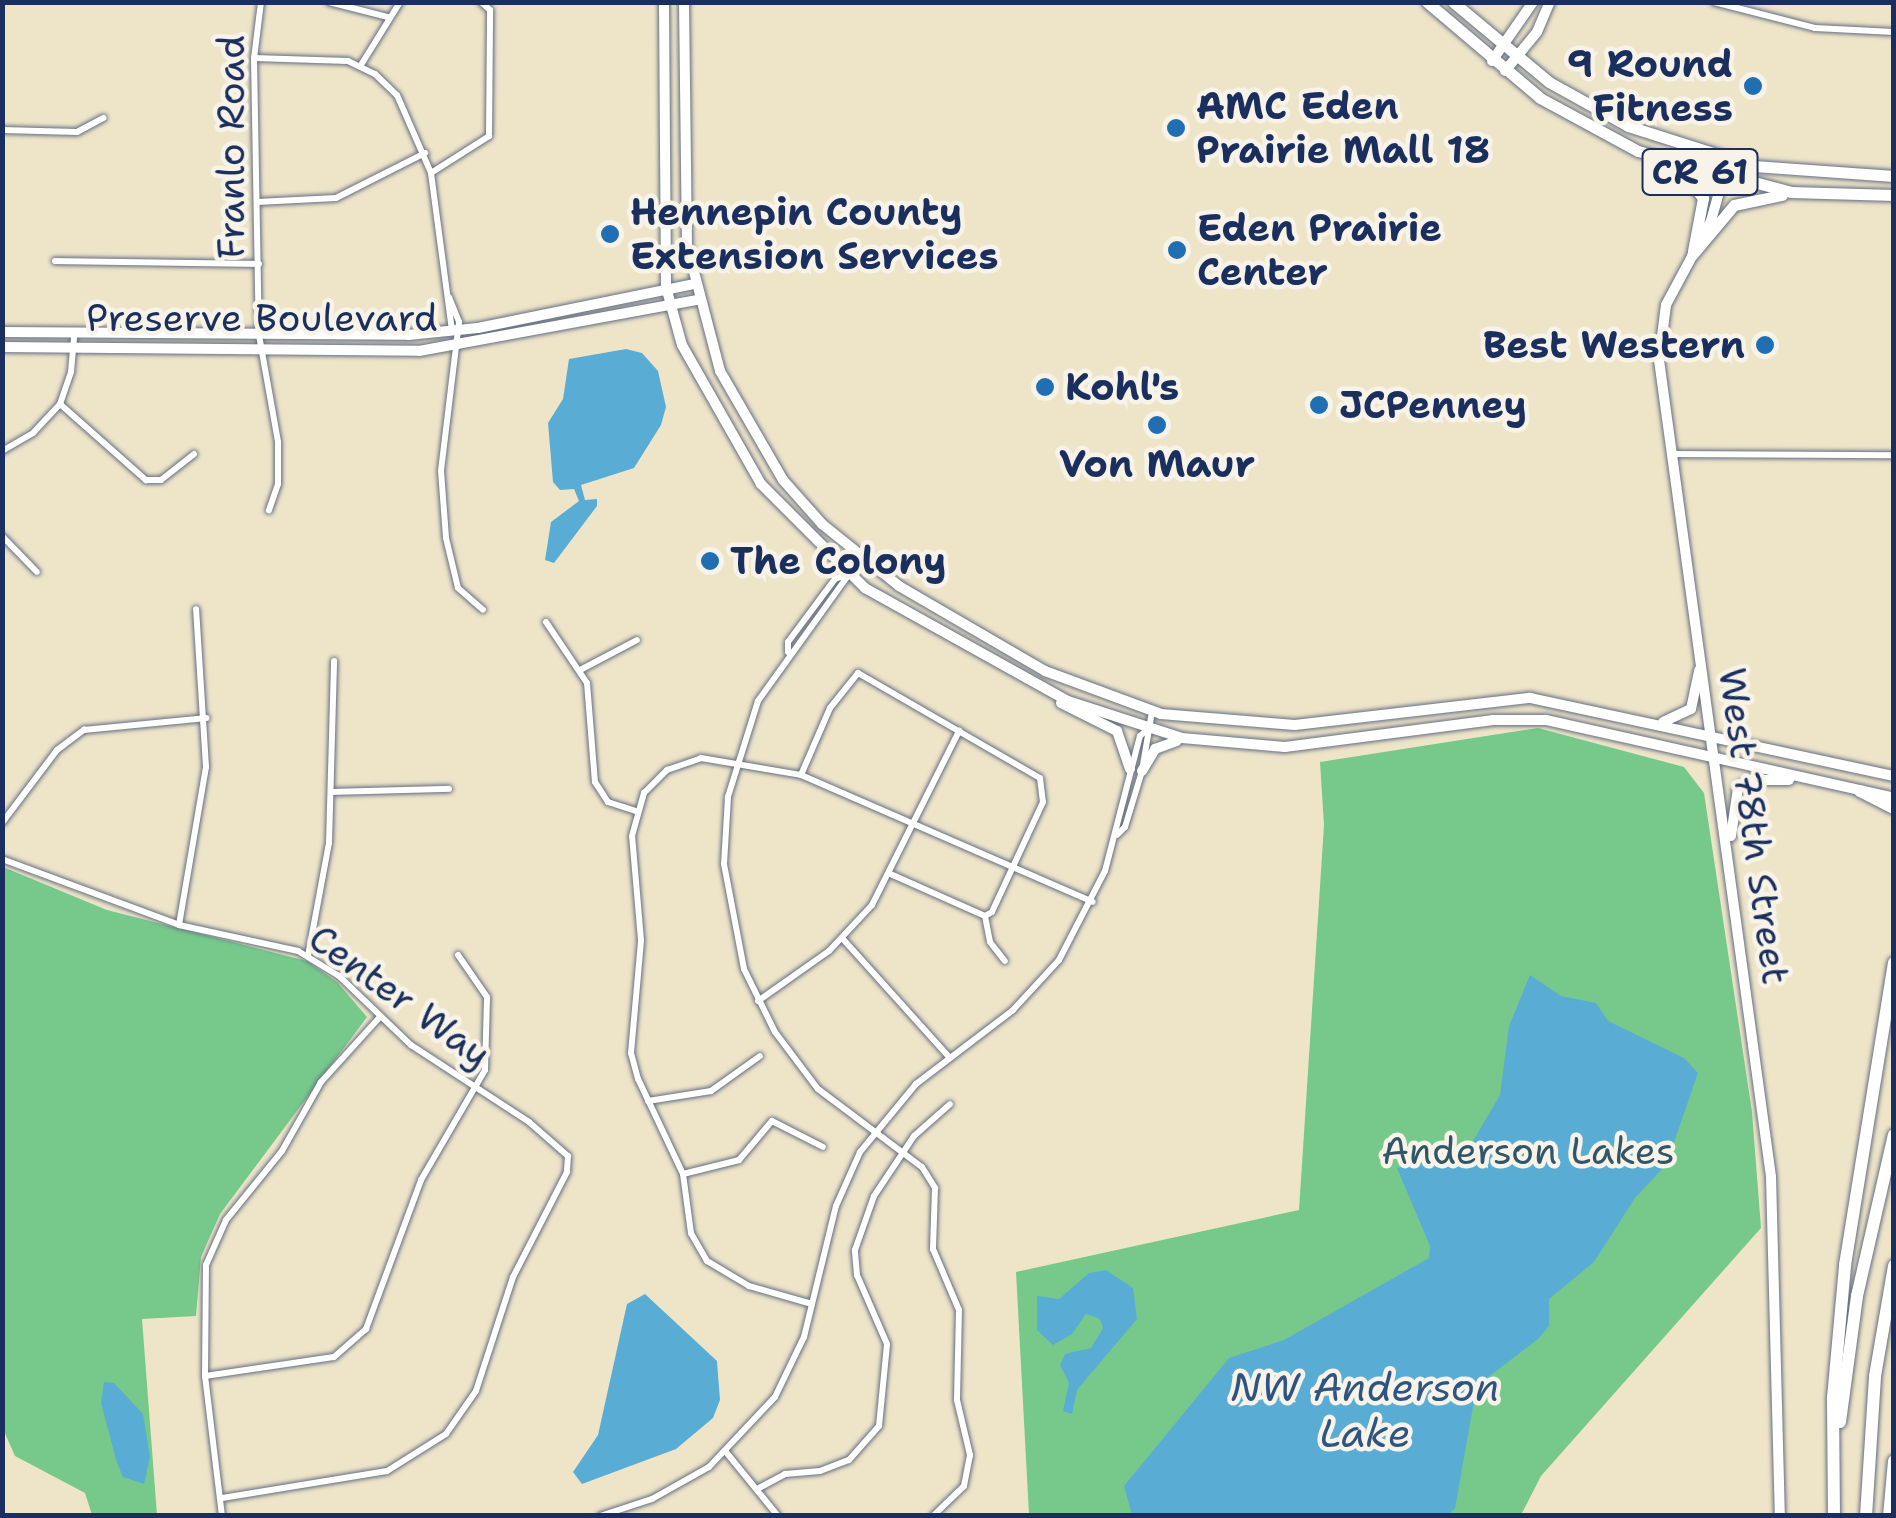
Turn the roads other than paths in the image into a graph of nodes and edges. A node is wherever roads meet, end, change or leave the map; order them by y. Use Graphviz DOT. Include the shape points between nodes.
graph roads {
  1 [pos="261,2"];
  2 [pos="330,2"];
  3 [pos="400,2"];
  4 [pos="480,2"];
  5 [pos="664,2"];
  6 [pos="684,2"];
  7 [pos="1427,2"];
  8 [pos="1453,2"];
  9 [pos="1533,2"];
  10 [pos="1550,2"];
  11 [pos="1714,2"];
  12 [pos="388,17"];
  13 [pos="1894,32"];
  14 [pos="1503,48"];
  15 [pos="254,58"];
  16 [pos="1516,59"];
  17 [pos="1492,61"];
  18 [pos="361,66"];
  19 [pos="1505,71"];
  20 [pos="103,118"];
  21 [pos="2,130"];
  22 [pos="1638,152"];
  23 [pos="425,154"];
  24 [pos="1728,160"];
  25 [pos="432,173"];
  26 [pos="1894,176"];
  27 [pos="1724,178"];
  28 [pos="1814,194"];
  29 [pos="1894,195"];
  30 [pos="258,202"];
  31 [pos="1692,255"];
  32 [pos="55,261"];
  33 [pos="259,264"];
  34 [pos="694,284"];
  35 [pos="666,286"];
  36 [pos="697,300"];
  37 [pos="670,304"];
  38 [pos="453,331"];
  39 [pos="2,332"];
  40 [pos="74,334"];
  41 [pos="259,336"];
  42 [pos="2,347"];
  43 [pos="452,348"];
  44 [pos="73,350"];
  45 [pos="261,352"];
  46 [pos="60,404"];
  47 [pos="2,451"];
  48 [pos="194,454"];
  49 [pos="1672,454"];
  50 [pos="1894,456"];
  51 [pos="269,510"];
  52 [pos="2,536"];
  53 [pos="860,558"];
  54 [pos="37,572"];
  55 [pos="848,574"];
  56 [pos="196,610"];
  57 [pos="483,610"];
  58 [pos="546,622"];
  59 [pos="637,640"];
  60 [pos="788,652"];
  61 [pos="334,661"];
  62 [pos="1701,664"];
  63 [pos="582,670"];
  64 [pos="1036,685"];
  65 [pos="1152,711"];
  66 [pos="206,718"];
  67 [pos="1654,722"];
  68 [pos="1147,730"];
  69 [pos="959,731"];
  70 [pos="1710,736"];
  71 [pos="1194,740"];
  72 [pos="1714,757"];
  73 [pos="736,761"];
  74 [pos="1136,770"];
  75 [pos="801,775"];
  76 [pos="1894,776"];
  77 [pos="1813,780"];
  78 [pos="448,790"];
  79 [pos="1860,791"];
  80 [pos="332,792"];
  81 [pos="1894,798"];
  82 [pos="1894,808"];
  83 [pos="635,811"];
  84 [pos="914,823"];
  85 [pos="2,824"];
  86 [pos="2,859"];
  87 [pos="1730,862"];
  88 [pos="1014,867"];
  89 [pos="890,874"];
  90 [pos="1093,902"];
  91 [pos="985,916"];
  92 [pos="179,925"];
  93 [pos="842,938"];
  94 [pos="458,955"];
  95 [pos="308,956"];
  96 [pos="1005,961"];
  97 [pos="1894,963"];
  98 [pos="758,1001"];
  99 [pos="379,1018"];
  100 [pos="760,1056"];
  101 [pos="950,1058"];
  102 [pos="477,1088"];
  103 [pos="648,1102"];
  104 [pos="950,1104"];
  105 [pos="872,1134"];
  106 [pos="1894,1135"];
  107 [pos="823,1147"];
  108 [pos="901,1154"];
  109 [pos="684,1174"];
  110 [pos="1894,1266"];
  111 [pos="812,1304"];
  112 [pos="205,1376"];
  113 [pos="726,1452"];
  114 [pos="1894,1460"];
  115 [pos="759,1488"];
  116 [pos="222,1498"];
  117 [pos="1834,1509"];
  118 [pos="222,1516"];
  119 [pos="600,1516"];
  120 [pos="778,1516"];
  121 [pos="932,1516"];
  122 [pos="1780,1516"];
  123 [pos="1866,1516"];
  124 [pos="1890,1516"];
  1 -- 15 [label="street, Franlo Road"];
  2 -- 12 [label="street"];
  3 -- 12 [label="street"];
  4 -- 25 [label="street" via="490,10 489,136"];
  5 -- 35 [label="main road"];
  6 -- 34 [label="main road"];
  7 -- 17 [label="main road, CR 61"];
  8 -- 14 [label="main road, CR 61"];
  9 -- 14 [label="main road"];
  10 -- 16 [label="main road"];
  11 -- 13 [label="street" via="1815,28"];
  12 -- 18 [label="street"];
  14 -- 16 [label="main road, CR 61"];
  14 -- 17 [label="main road"];
  15 -- 18 [label="street"];
  15 -- 30 [label="street, Franlo Road"];
  16 -- 19 [label="main road"];
  16 -- 24 [label="main road, CR 61" via="1628,126"];
  17 -- 19 [label="main road, CR 61"];
  18 -- 23 [label="street" via="397,95"];
  19 -- 22 [label="main road, CR 61" via="1559,110"];
  20 -- 21 [label="street" via="77,132"];
  22 -- 27 [label="main road, CR 61"];
  22 -- 31 [label="main road" via="1700,190 1704,214"];
  23 -- 25 [label="street"];
  23 -- 30 [label="street" via="336,198"];
  24 -- 26 [label="main road, CR 61" via="1811,174"];
  24 -- 27 [label="main road, West 78th Street"];
  25 -- 38 [label="street" via="458,322"];
  27 -- 28 [label="main road, CR 61"];
  27 -- 31 [label="main road, West 78th Street"];
  28 -- 29 [label="main road, CR 61"];
  28 -- 31 [label="main road" via="1740,201"];
  30 -- 33 [label="street, Franlo Road"];
  31 -- 49 [label="main road, West 78th Street" via="1660,326"];
  32 -- 33 [label="street"];
  33 -- 41 [label="street, Franlo Road"];
  34 -- 35 [label="main road, Preserve Boulevard"];
  34 -- 36 [label="main road"];
  35 -- 37 [label="main road"];
  35 -- 38 [label="main road, Preserve Boulevard"];
  36 -- 37 [label="main road, Preserve Boulevard"];
  36 -- 53 [label="main road" via="751,434 783,480"];
  37 -- 43 [label="main road, Preserve Boulevard"];
  37 -- 55 [label="main road" via="696,380 741,454 786,515"];
  38 -- 41 [label="main road, Preserve Boulevard"];
  38 -- 43 [label="street"];
  39 -- 40 [label="main road, Preserve Boulevard"];
  40 -- 41 [label="main road, Preserve Boulevard"];
  40 -- 44 [label="street"];
  41 -- 45 [label="street, Franlo Road"];
  42 -- 44 [label="main road, Preserve Boulevard"];
  43 -- 45 [label="main road, Preserve Boulevard"];
  43 -- 57 [label="street" via="441,470 446,538 458,588"];
  44 -- 45 [label="main road, Preserve Boulevard"];
  44 -- 46 [label="street"];
  45 -- 51 [label="street, Franlo Road" via="278,422 278,484"];
  46 -- 47 [label="street" via="33,434"];
  46 -- 48 [label="street" via="146,480 161,480"];
  49 -- 50 [label="street"];
  49 -- 62 [label="main road, West 78th Street"];
  52 -- 54 [label="street"];
  53 -- 55 [label="street"];
  53 -- 65 [label="main road" via="1046,670"];
  55 -- 60 [label="street" via="821,618"];
  55 -- 60 [label="street" via="834,580 788,642"];
  55 -- 64 [label="main road" via="916,620"];
  56 -- 66 [label="street"];
  58 -- 63 [label="street"];
  59 -- 63 [label="street"];
  60 -- 73 [label="street" via="758,701"];
  61 -- 80 [label="street"];
  62 -- 67 [label="main road" via="1688,713"];
  62 -- 70 [label="main road, West 78th Street"];
  63 -- 83 [label="street" via="594,782 608,802"];
  64 -- 68 [label="main road"];
  64 -- 74 [label="main road" via="1117,731"];
  65 -- 67 [label="main road" via="1295,726 1514,698"];
  65 -- 68 [label="street"];
  66 -- 85 [label="street" via="84,730 58,750"];
  66 -- 92 [label="street" via="203,809"];
  67 -- 70 [label="main road"];
  68 -- 71 [label="main road"];
  68 -- 74 [label="street"];
  69 -- 75 [label="street" via="855,674 830,708"];
  69 -- 84 [label="street"];
  69 -- 88 [label="street" via="1034,772 1044,786"];
  70 -- 72 [label="main road, West 78th Street"];
  70 -- 76 [label="main road"];
  71 -- 72 [label="main road" via="1285,747 1526,719"];
  71 -- 74 [label="main road" via="1158,747"];
  72 -- 77 [label="main road"];
  72 -- 87 [label="main road, West 78th Street"];
  73 -- 75 [label="street"];
  73 -- 83 [label="street" via="701,758 667,770"];
  73 -- 98 [label="street" via="725,830 726,882 734,934"];
  74 -- 90 [label="street"];
  75 -- 84 [label="street"];
  77 -- 79 [label="main road"];
  77 -- 87 [label="main road" via="1751,780 1738,788"];
  78 -- 80 [label="street"];
  79 -- 81 [label="main road"];
  79 -- 82 [label="highway"];
  80 -- 95 [label="street"];
  83 -- 103 [label="street" via="640,940 631,1052"];
  84 -- 88 [label="street"];
  84 -- 89 [label="street"];
  86 -- 92 [label="street, Center Way"];
  87 -- 122 [label="main road, West 78th Street" via="1773,1209"];
  88 -- 90 [label="street"];
  88 -- 91 [label="street" via="996,908"];
  89 -- 91 [label="street"];
  89 -- 93 [label="street"];
  90 -- 101 [label="street" via="1037,986"];
  91 -- 96 [label="street" via="990,942"];
  92 -- 95 [label="street, Center Way" via="266,939"];
  93 -- 98 [label="street"];
  93 -- 101 [label="street"];
  94 -- 102 [label="street" via="487,997 485,1070"];
  95 -- 99 [label="street, Center Way"];
  97 -- 117 [label="highway" via="1845,1265 1833,1398"];
  98 -- 105 [label="street" via="807,1076"];
  99 -- 102 [label="street, Center Way"];
  99 -- 112 [label="street" via="329,1072 282,1151 213,1243 203,1286"];
  100 -- 103 [label="street" via="711,1091"];
  101 -- 105 [label="street"];
  102 -- 112 [label="street" via="421,1180 358,1339 320,1360"];
  102 -- 116 [label="street, Center Way" via="550,1138 570,1165 513,1277 476,1391 446,1434 387,1472"];
  103 -- 109 [label="street"];
  104 -- 108 [label="street"];
  105 -- 108 [label="street"];
  105 -- 111 [label="street" via="836,1206"];
  106 -- 117 [label="highway" via="1848,1348"];
  107 -- 109 [label="street" via="772,1122 739,1160"];
  108 -- 115 [label="street" via="866,1212 855,1250 856,1275 887,1344 879,1426 849,1460 784,1474"];
  108 -- 121 [label="street" via="936,1188 936,1264 962,1325 958,1400 969,1471 956,1499"];
  109 -- 111 [label="street" via="690,1233 706,1261 748,1286"];
  110 -- 123 [label="highway" via="1875,1376"];
  111 -- 113 [label="street" via="776,1396"];
  112 -- 116 [label="street"];
  113 -- 115 [label="street"];
  113 -- 119 [label="street" via="682,1485"];
  114 -- 124 [label="highway"];
  115 -- 120 [label="street"];
  116 -- 118 [label="street"];
}
